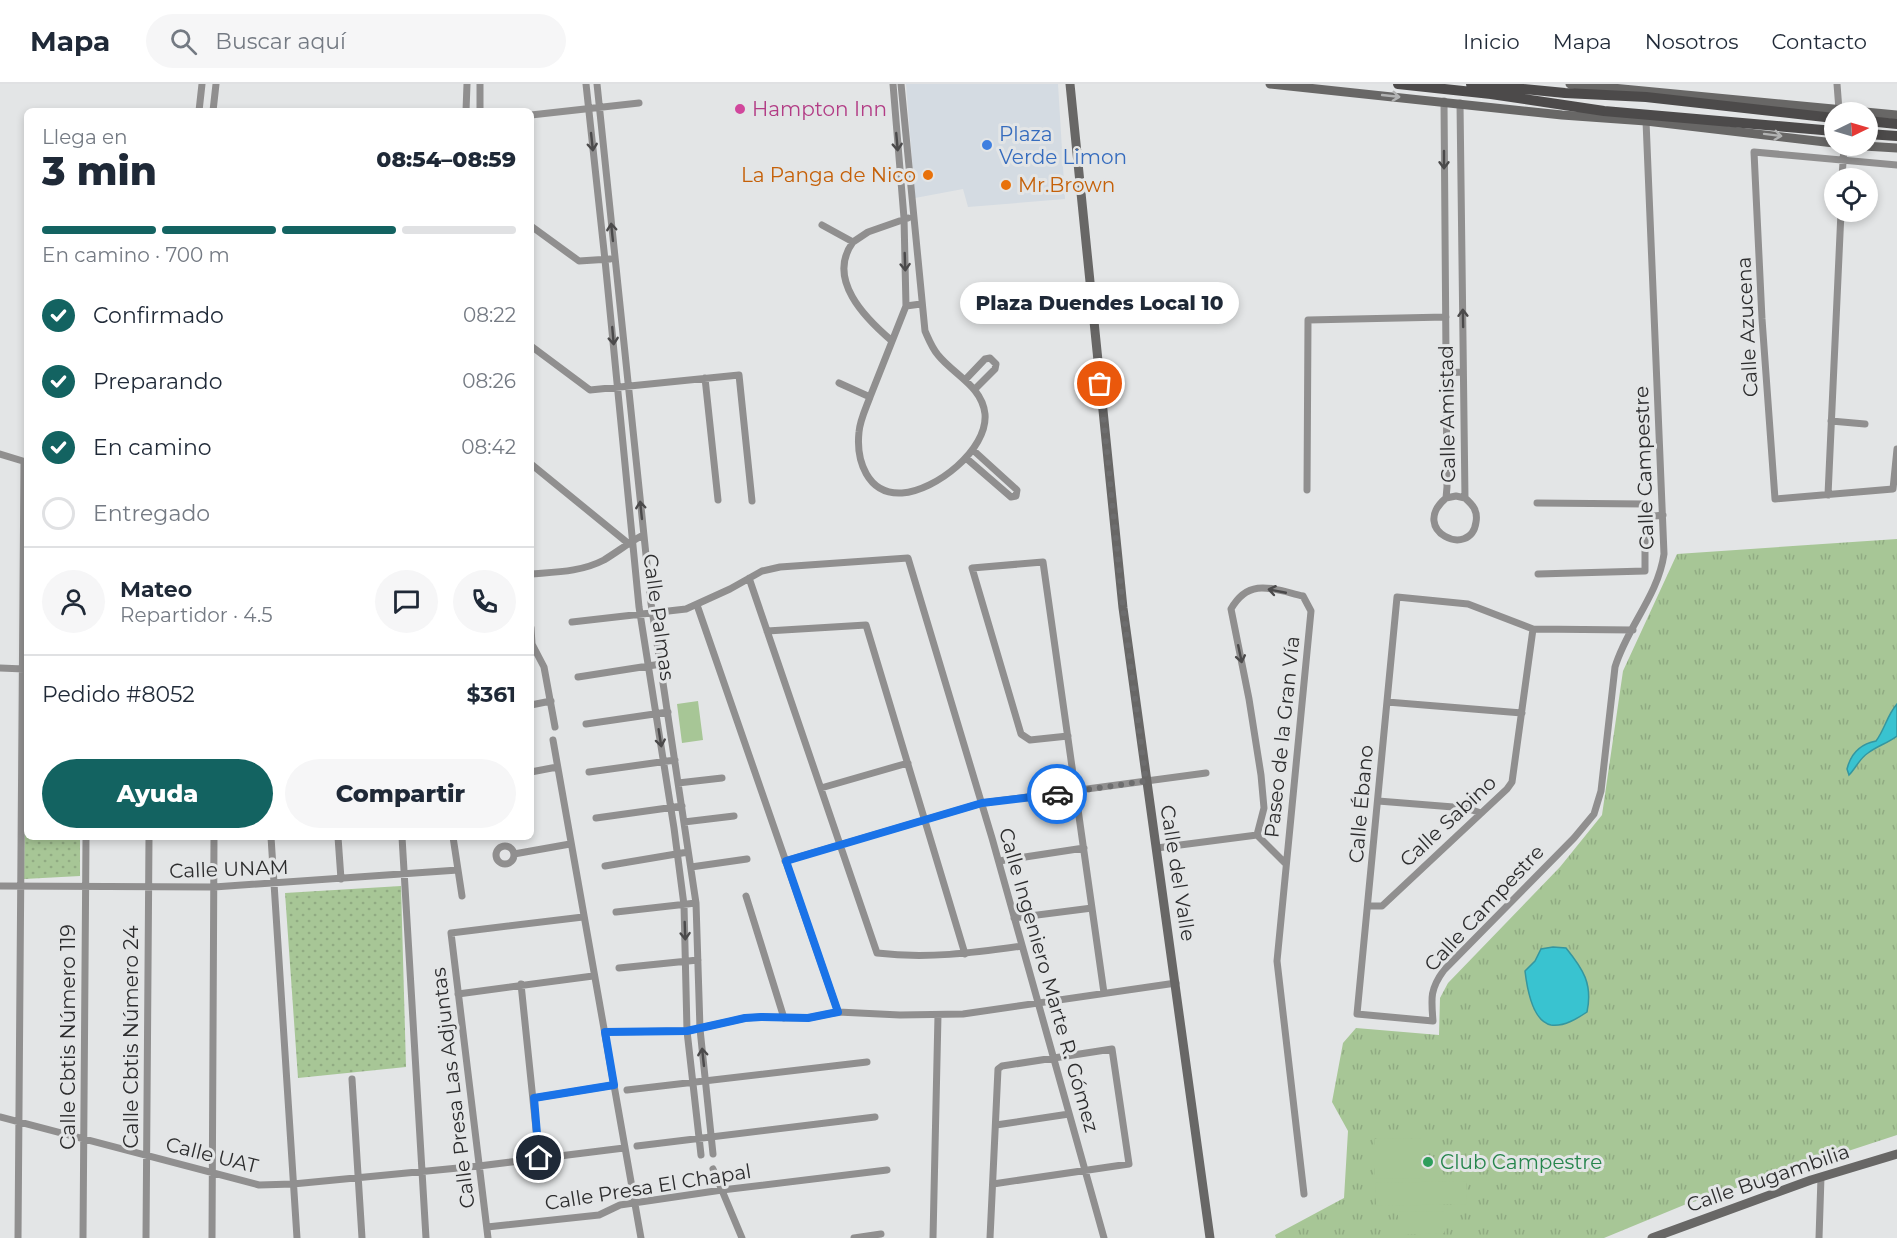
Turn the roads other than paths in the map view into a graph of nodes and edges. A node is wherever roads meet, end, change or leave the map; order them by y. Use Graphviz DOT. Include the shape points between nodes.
graph roads {
  1 [pos="202,84"];
  2 [pos="216,84"];
  3 [pos="467,84"];
  4 [pos="480,84"];
  5 [pos="586,84"];
  6 [pos="597,84"];
  7 [pos="893,84"];
  8 [pos="901,84"];
  9 [pos="1070,84"];
  10 [pos="1270,84"];
  11 [pos="1398,84"];
  12 [pos="1471,84"];
  13 [pos="1570,84"];
  14 [pos="1837,84"];
  15 [pos="1499,89"];
  16 [pos="480,93"];
  17 [pos="467,94"];
  18 [pos="1598,96"];
  19 [pos="1444,101"];
  20 [pos="1837,102"];
  21 [pos="639,103"];
  22 [pos="1460,103"];
  23 [pos="1737,103"];
  24 [pos="599,107"];
  25 [pos="199,108"];
  26 [pos="213,108"];
  27 [pos="466,108"];
  28 [pos="480,108"];
  29 [pos="588,109"];
  30 [pos="1563,110"];
  31 [pos="1824,113"];
  32 [pos="534,115"];
  33 [pos="1878,118"];
  34 [pos="1897,120"];
  35 [pos="1646,121"];
  36 [pos="1878,121"];
  37 [pos="1727,125"];
  38 [pos="1444,127"];
  39 [pos="1460,127"];
  40 [pos="1824,130"];
  41 [pos="1878,135"];
  42 [pos="1895,136"];
  43 [pos="1824,141"];
  44 [pos="1878,147"];
  45 [pos="1897,148"];
  46 [pos="1843,156"];
  47 [pos="1843,160"];
  48 [pos="1897,165"];
  49 [pos="1843,168"];
  50 [pos="904,218"];
  51 [pos="914,218"];
  52 [pos="1841,222"];
  53 [pos="822,225"];
  54 [pos="534,228"];
  55 [pos="853,242"];
  56 [pos="1461,248"];
  57 [pos="1445,249"];
  58 [pos="615,259"];
  59 [pos="605,260"];
  60 [pos="921,304"];
  61 [pos="906,306"];
  62 [pos="1446,317"];
  63 [pos="892,341"];
  64 [pos="534,348"];
  65 [pos="1446,372"];
  66 [pos="1463,372"];
  67 [pos="705,378"];
  68 [pos="965,380"];
  69 [pos="839,383"];
  70 [pos="629,386"];
  71 [pos="617,387"];
  72 [pos="975,389"];
  73 [pos="870,397"];
  74 [pos="1831,422"];
  75 [pos="1865,424"];
  76 [pos="1897,449"];
  77 [pos="973,450"];
  78 [pos="0,454"];
  79 [pos="966,458"];
  80 [pos="24,461"];
  81 [pos="534,466"];
  82 [pos="994,470"];
  83 [pos="988,477"];
  84 [pos="1307,490"];
  85 [pos="1828,495"];
  86 [pos="1446,498"];
  87 [pos="1465,498"];
  88 [pos="718,500"];
  89 [pos="752,501"];
  90 [pos="1537,503"];
  91 [pos="1663,515"];
  92 [pos="1646,517"];
  93 [pos="643,535"];
  94 [pos="630,542"];
  95 [pos="534,574"];
  96 [pos="1539,574"];
  97 [pos="749,578"];
  98 [pos="697,604"];
  99 [pos="653,614"];
  100 [pos="640,615"];
  101 [pos="572,622"];
  102 [pos="1533,629"];
  103 [pos="1633,630"];
  104 [pos="767,631"];
  105 [pos="534,648"];
  106 [pos="661,664"];
  107 [pos="649,666"];
  108 [pos="0,668"];
  109 [pos="24,669"];
  110 [pos="578,677"];
  111 [pos="551,701"];
  112 [pos="1387,702"];
  113 [pos="534,704"];
  114 [pos="668,712"];
  115 [pos="1522,713"];
  116 [pos="656,714"];
  117 [pos="24,723"];
  118 [pos="586,724"];
  119 [pos="555,727"];
  120 [pos="1068,736"];
  121 [pos="553,740"];
  122 [pos="675,760"];
  123 [pos="664,761"];
  124 [pos="908,763"];
  125 [pos="557,767"];
  126 [pos="534,771"];
  127 [pos="589,772"];
  128 [pos="1206,773"];
  129 [pos="722,778"];
  130 [pos="1146,781"];
  131 [pos="678,783"];
  132 [pos="821,788"];
  133 [pos="1076,792"];
  134 [pos="1378,801"];
  135 [pos="982,803"];
  136 [pos="682,806"];
  137 [pos="671,807"];
  138 [pos="1481,813"];
  139 [pos="734,816"];
  140 [pos="596,818"];
  141 [pos="925,820"];
  142 [pos="684,822"];
  143 [pos="1257,835"];
  144 [pos="86,840"];
  145 [pos="149,840"];
  146 [pos="214,840"];
  147 [pos="271,840"];
  148 [pos="338,840"];
  149 [pos="402,840"];
  150 [pos="453,840"];
  151 [pos="570,844"];
  152 [pos="840,845"];
  153 [pos="1084,848"];
  154 [pos="1157,848"];
  155 [pos="688,852"];
  156 [pos="514,854"];
  157 [pos="678,854"];
  158 [pos="747,859"];
  159 [pos="786,861"];
  160 [pos="999,861"];
  161 [pos="1286,864"];
  162 [pos="605,866"];
  163 [pos="691,867"];
  164 [pos="458,870"];
  165 [pos="405,874"];
  166 [pos="341,879"];
  167 [pos="274,884"];
  168 [pos="0,886"];
  169 [pos="21,886"];
  170 [pos="85,887"];
  171 [pos="214,887"];
  172 [pos="148,888"];
  173 [pos="462,896"];
  174 [pos="746,896"];
  175 [pos="696,903"];
  176 [pos="684,905"];
  177 [pos="1368,906"];
  178 [pos="1092,908"];
  179 [pos="616,912"];
  180 [pos="583,917"];
  181 [pos="1014,918"];
  182 [pos="1022,946"];
  183 [pos="965,954"];
  184 [pos="698,960"];
  185 [pos="686,962"];
  186 [pos="619,968"];
  187 [pos="593,976"];
  188 [pos="1176,983"];
  189 [pos="520,984"];
  190 [pos="1104,993"];
  191 [pos="458,994"];
  192 [pos="1038,1003"];
  193 [pos="838,1012"];
  194 [pos="1358,1014"];
  195 [pos="938,1015"];
  196 [pos="784,1018"];
  197 [pos="700,1029"];
  198 [pos="687,1031"];
  199 [pos="605,1032"];
  200 [pos="1053,1057"];
  201 [pos="867,1062"];
  202 [pos="352,1079"];
  203 [pos="706,1081"];
  204 [pos="693,1083"];
  205 [pos="614,1085"];
  206 [pos="627,1090"];
  207 [pos="534,1098"];
  208 [pos="1069,1114"];
  209 [pos="0,1117"];
  210 [pos="875,1117"];
  211 [pos="19,1122"];
  212 [pos="996,1125"];
  213 [pos="711,1137"];
  214 [pos="699,1138"];
  215 [pos="84,1139"];
  216 [pos="637,1146"];
  217 [pos="624,1148"];
  218 [pos="712,1154"];
  219 [pos="1897,1154"];
  220 [pos="147,1155"];
  221 [pos="700,1155"];
  222 [pos="539,1158"];
  223 [pos="479,1166"];
  224 [pos="713,1169"];
  225 [pos="887,1170"];
  226 [pos="1084,1170"];
  227 [pos="421,1172"];
  228 [pos="212,1173"];
  229 [pos="1821,1177"];
  230 [pos="358,1178"];
  231 [pos="293,1184"];
  232 [pos="993,1184"];
  233 [pos="722,1190"];
  234 [pos="1304,1194"];
  235 [pos="634,1203"];
  236 [pos="487,1227"];
  237 [pos="881,1234"];
  238 [pos="18,1238"];
  239 [pos="83,1238"];
  240 [pos="146,1238"];
  241 [pos="212,1238"];
  242 [pos="297,1238"];
  243 [pos="362,1238"];
  244 [pos="426,1238"];
  245 [pos="488,1238"];
  246 [pos="641,1238"];
  247 [pos="742,1238"];
  248 [pos="854,1238"];
  249 [pos="933,1238"];
  250 [pos="990,1238"];
  251 [pos="1104,1238"];
  252 [pos="1210,1238"];
  253 [pos="1652,1238"];
  254 [pos="1819,1238"];
  1 -- 25 [label="street"];
  2 -- 26 [label="street"];
  3 -- 17 [label="street"];
  4 -- 16 [label="street"];
  5 -- 29 [label="street, Calle Palmas"];
  6 -- 24 [label="street, Calle Palmas"];
  7 -- 50 [label="street, one-way"];
  8 -- 51 [label="street"];
  9 -- 130 [label="street, Calle del Valle" via="1123,608"];
  10 -- 19 [label="street, one-way"];
  11 -- 15 [label="main road"];
  12 -- 15 [label="main road"];
  13 -- 23 [label="street"];
  14 -- 20 [label="street"];
  15 -- 18 [label="main road"];
  15 -- 30 [label="main road"];
  16 -- 17 [label="street"];
  16 -- 28 [label="street"];
  17 -- 27 [label="street"];
  18 -- 23 [label="main road"];
  18 -- 30 [label="main road" via="1574,97"];
  19 -- 22 [label="street"];
  19 -- 38 [label="street, Calle Amistad"];
  21 -- 24 [label="street"];
  22 -- 30 [label="street"];
  22 -- 39 [label="street, Calle Amistad"];
  23 -- 31 [label="main road"];
  24 -- 29 [label="street"];
  58 -- 24 [label="street, Calle Palmas, one-way"];
  29 -- 32 [label="street"];
  29 -- 59 [label="street, Calle Palmas, one-way"];
  30 -- 35 [label="street"];
  30 -- 37 [label="main road"];
  33 -- 34 [label="street"];
  34 -- 36 [label="main road"];
  34 -- 42 [label="main road"];
  35 -- 37 [label="street"];
  35 -- 91 [label="street, Calle Campestre"];
  37 -- 40 [label="main road"];
  37 -- 43 [label="street, one-way"];
  38 -- 39 [label="street"];
  38 -- 57 [label="street, Calle Amistad, one-way"];
  39 -- 56 [label="street, Calle Amistad"];
  41 -- 42 [label="main road"];
  44 -- 45 [label="street"];
  46 -- 47 [label="street"];
  47 -- 48 [label="street"];
  47 -- 49 [label="street"];
  47 -- 85 [label="street, Calle Azucena" via="1754,152 1775,499"];
  50 -- 51 [label="street"];
  50 -- 55 [label="street"];
  50 -- 61 [label="street, one-way"];
  51 -- 60 [label="street"];
  52 -- 74 [label="street"];
  53 -- 55 [label="street"];
  54 -- 59 [label="street" via="579,261"];
  55 -- 63 [label="street" via="844,258 848,287 865,316"];
  56 -- 57 [label="street"];
  66 -- 56 [label="street, Calle Amistad, one-way"];
  57 -- 62 [label="street, Calle Amistad"];
  58 -- 59 [label="street"];
  58 -- 70 [label="street, Calle Palmas"];
  59 -- 71 [label="street, Calle Palmas, one-way"];
  60 -- 61 [label="street"];
  60 -- 68 [label="street" via="930,344"];
  61 -- 63 [label="street"];
  62 -- 65 [label="street, Calle Amistad"];
  62 -- 84 [label="street" via="1308,320"];
  63 -- 73 [label="street"];
  64 -- 71 [label="street" via="590,390"];
  65 -- 66 [label="street"];
  65 -- 86 [label="street, Calle Amistad"];
  66 -- 87 [label="street, Calle Amistad"];
  67 -- 70 [label="street"];
  67 -- 88 [label="street"];
  67 -- 89 [label="street" via="739,375"];
  68 -- 72 [label="street"];
  68 -- 72 [label="street" via="985,359 994,360 995,369"];
  69 -- 73 [label="street"];
  70 -- 71 [label="street"];
  93 -- 70 [label="street, Calle Palmas, one-way"];
  71 -- 94 [label="street, Calle Palmas"];
  72 -- 77 [label="street" via="985,414 984,429"];
  73 -- 79 [label="street" via="859,430 859,452 863,471 873,485 887,492 902,493 920,488"];
  74 -- 75 [label="street"];
  74 -- 85 [label="street"];
  76 -- 85 [label="street" via="1893,489"];
  77 -- 79 [label="street"];
  77 -- 82 [label="street"];
  78 -- 80 [label="street"];
  79 -- 83 [label="street"];
  81 -- 94 [label="street"];
  82 -- 83 [label="street"];
  82 -- 83 [label="street" via="1017,490 1016,496 1011,497"];
  86 -- 87 [label="street"];
  86 -- 87 [label="street, Calle Amistad" via="1438,505 1435,525 1444,537 1454,540 1470,535 1476,527 1473,505"];
  90 -- 92 [label="street" via="1645,504"];
  91 -- 92 [label="street"];
  91 -- 103 [label="street, Calle Campestre" via="1664,554 1659,579"];
  92 -- 96 [label="street" via="1645,571"];
  93 -- 94 [label="street"];
  93 -- 99 [label="street, Calle Palmas"];
  94 -- 95 [label="street" via="588,567"];
  94 -- 100 [label="street, Calle Palmas"];
  97 -- 98 [label="street"];
  97 -- 104 [label="street"];
  97 -- 135 [label="street, Calle Ingeniero Marte R. Gómez" via="762,570 780,567 908,558"];
  98 -- 99 [label="street"];
  98 -- 159 [label="street"];
  99 -- 100 [label="street"];
  99 -- 106 [label="street, Calle Palmas"];
  100 -- 101 [label="street"];
  100 -- 107 [label="street, Calle Palmas"];
  102 -- 103 [label="street"];
  102 -- 112 [label="street, Calle Ébano" via="1468,604 1397,597"];
  102 -- 115 [label="street, Calle Sabino"];
  103 -- 194 [label="street, Calle Campestre" via="1615,667 1601,791 1594,814 1444,970 1433,987 1433,1021"];
  104 -- 124 [label="street" via="866,625"];
  104 -- 132 [label="street"];
  105 -- 111 [label="street" via="544,666"];
  106 -- 107 [label="street"];
  106 -- 114 [label="street, Calle Palmas"];
  107 -- 110 [label="street"];
  107 -- 116 [label="street, Calle Palmas"];
  108 -- 109 [label="street"];
  111 -- 113 [label="street"];
  111 -- 119 [label="street"];
  112 -- 115 [label="street"];
  112 -- 134 [label="street, Calle Ébano"];
  114 -- 116 [label="street"];
  114 -- 122 [label="street, Calle Palmas"];
  115 -- 138 [label="street, Calle Sabino" via="1512,782"];
  116 -- 118 [label="street"];
  116 -- 123 [label="street, Calle Palmas, one-way"];
  117 -- 169 [label="street"];
  120 -- 120 [label="street" via="1043,562 972,567 1021,734 1030,740"];
  120 -- 133 [label="street"];
  121 -- 125 [label="street"];
  122 -- 123 [label="street"];
  122 -- 131 [label="street, Calle Palmas"];
  123 -- 127 [label="street"];
  123 -- 137 [label="street, Calle Palmas"];
  124 -- 132 [label="street"];
  124 -- 141 [label="street"];
  125 -- 126 [label="street"];
  125 -- 151 [label="street"];
  128 -- 130 [label="street"];
  129 -- 131 [label="street"];
  130 -- 133 [label="street"];
  130 -- 154 [label="street, Calle del Valle"];
  131 -- 136 [label="street, Calle Palmas"];
  132 -- 152 [label="street"];
  133 -- 135 [label="street"];
  133 -- 153 [label="street"];
  134 -- 138 [label="street" via="1466,808"];
  134 -- 177 [label="street, Calle Ébano"];
  135 -- 141 [label="street"];
  135 -- 160 [label="street, Calle Ingeniero Marte R. Gómez"];
  136 -- 137 [label="street"];
  136 -- 142 [label="street, Calle Palmas"];
  137 -- 140 [label="street"];
  137 -- 157 [label="street, Calle Palmas"];
  138 -- 177 [label="street, Calle Sabino" via="1382,906"];
  139 -- 142 [label="street"];
  141 -- 152 [label="street"];
  141 -- 183 [label="street"];
  142 -- 155 [label="street, Calle Palmas"];
  143 -- 154 [label="street"];
  143 -- 161 [label="street"];
  161 -- 143 [label="street, Paseo de la Gran Vía, one-way" via="1311,611 1303,597 1253,588 1237,598 1231,609 1261,775 1264,808"];
  144 -- 170 [label="street, Calle Cbtis Número 119"];
  145 -- 172 [label="street, Calle Cbtis Número 24"];
  146 -- 171 [label="street"];
  147 -- 167 [label="street"];
  148 -- 166 [label="street"];
  149 -- 165 [label="street"];
  150 -- 164 [label="street"];
  151 -- 156 [label="street"];
  151 -- 180 [label="street"];
  152 -- 159 [label="street"];
  152 -- 183 [label="street" via="878,953 908,957"];
  153 -- 160 [label="street"];
  153 -- 178 [label="street"];
  154 -- 188 [label="street, Calle del Valle"];
  155 -- 157 [label="street"];
  155 -- 163 [label="street, Calle Palmas"];
  157 -- 162 [label="street"];
  157 -- 176 [label="street, Calle Palmas"];
  158 -- 163 [label="street"];
  159 -- 193 [label="street"];
  160 -- 181 [label="street, Calle Ingeniero Marte R. Gómez"];
  161 -- 234 [label="street, Paseo de la Gran Vía" via="1277,961"];
  163 -- 175 [label="street, Calle Palmas"];
  164 -- 165 [label="street, Calle UNAM"];
  164 -- 173 [label="street"];
  165 -- 166 [label="street, Calle UNAM"];
  165 -- 227 [label="street"];
  166 -- 167 [label="street, Calle UNAM"];
  167 -- 171 [label="street, Calle UNAM"];
  167 -- 231 [label="street"];
  168 -- 169 [label="street, Calle UNAM"];
  169 -- 170 [label="street, Calle UNAM"];
  169 -- 211 [label="street"];
  170 -- 172 [label="street, Calle UNAM"];
  170 -- 215 [label="street, Calle Cbtis Número 119"];
  171 -- 172 [label="street, Calle UNAM"];
  171 -- 228 [label="street"];
  172 -- 220 [label="street, Calle Cbtis Número 24"];
  174 -- 196 [label="street"];
  175 -- 176 [label="street"];
  175 -- 184 [label="street, Calle Palmas"];
  176 -- 179 [label="street"];
  176 -- 185 [label="street, Calle Palmas, one-way"];
  177 -- 194 [label="street, Calle Ébano"];
  178 -- 181 [label="street"];
  178 -- 190 [label="street"];
  180 -- 187 [label="street"];
  180 -- 191 [label="street, Calle Presa Las Adjuntas" via="451,933"];
  181 -- 182 [label="street, Calle Ingeniero Marte R. Gómez"];
  182 -- 183 [label="street"];
  182 -- 192 [label="street, Calle Ingeniero Marte R. Gómez"];
  184 -- 185 [label="street"];
  184 -- 197 [label="street, Calle Palmas"];
  185 -- 186 [label="street"];
  185 -- 198 [label="street, Calle Palmas"];
  187 -- 189 [label="street"];
  187 -- 199 [label="street"];
  188 -- 190 [label="street"];
  188 -- 252 [label="street, Calle del Valle"];
  189 -- 191 [label="street"];
  189 -- 207 [label="street"];
  190 -- 192 [label="street"];
  191 -- 223 [label="street, Calle Presa Las Adjuntas"];
  192 -- 195 [label="street"];
  192 -- 200 [label="street, Calle Ingeniero Marte R. Gómez"];
  193 -- 195 [label="street"];
  193 -- 196 [label="street"];
  195 -- 249 [label="street"];
  196 -- 197 [label="street" via="745,1018"];
  197 -- 198 [label="street"];
  203 -- 197 [label="street, Calle Palmas, one-way"];
  198 -- 199 [label="street"];
  198 -- 204 [label="street, Calle Palmas"];
  199 -- 205 [label="street"];
  200 -- 208 [label="street, Calle Ingeniero Marte R. Gómez"];
  200 -- 212 [label="street" via="998,1069"];
  200 -- 226 [label="street" via="1112,1049 1130,1164"];
  201 -- 203 [label="street"];
  202 -- 230 [label="street"];
  203 -- 204 [label="street"];
  203 -- 213 [label="street, Calle Palmas"];
  204 -- 206 [label="street"];
  204 -- 214 [label="street, Calle Palmas"];
  205 -- 207 [label="street"];
  205 -- 217 [label="street"];
  207 -- 222 [label="street"];
  208 -- 212 [label="street"];
  208 -- 226 [label="street, Calle Ingeniero Marte R. Gómez"];
  209 -- 211 [label="street, Calle UAT"];
  210 -- 213 [label="street"];
  211 -- 215 [label="street, Calle UAT"];
  211 -- 238 [label="street"];
  212 -- 232 [label="street"];
  213 -- 214 [label="street"];
  213 -- 218 [label="street, Calle Palmas"];
  214 -- 216 [label="street"];
  214 -- 221 [label="street, Calle Palmas"];
  215 -- 220 [label="street, Calle UAT"];
  215 -- 239 [label="street, Calle Cbtis Número 119"];
  217 -- 222 [label="street, Calle UAT"];
  217 -- 235 [label="street"];
  219 -- 229 [label="street, Calle Bugambilia"];
  220 -- 228 [label="street, Calle UAT"];
  220 -- 240 [label="street, Calle Cbtis Número 24"];
  222 -- 223 [label="street, Calle UAT"];
  223 -- 227 [label="street, Calle UAT"];
  223 -- 236 [label="street, Calle Presa Las Adjuntas"];
  224 -- 233 [label="street"];
  225 -- 233 [label="street, Calle Presa El Chapal"];
  226 -- 232 [label="street"];
  226 -- 251 [label="street, Calle Ingeniero Marte R. Gómez"];
  227 -- 230 [label="street, Calle UAT"];
  227 -- 244 [label="street"];
  228 -- 231 [label="street, Calle UAT" via="259,1185"];
  228 -- 241 [label="street"];
  229 -- 253 [label="street, Calle Bugambilia"];
  229 -- 254 [label="street"];
  230 -- 231 [label="street, Calle UAT"];
  230 -- 243 [label="street"];
  231 -- 242 [label="street"];
  232 -- 250 [label="street"];
  233 -- 235 [label="street, Calle Presa El Chapal"];
  233 -- 247 [label="street"];
  235 -- 236 [label="street, Calle Presa El Chapal" via="620,1204 599,1215"];
  235 -- 246 [label="street"];
  236 -- 245 [label="street, Calle Presa Las Adjuntas"];
  237 -- 248 [label="street"];
}
